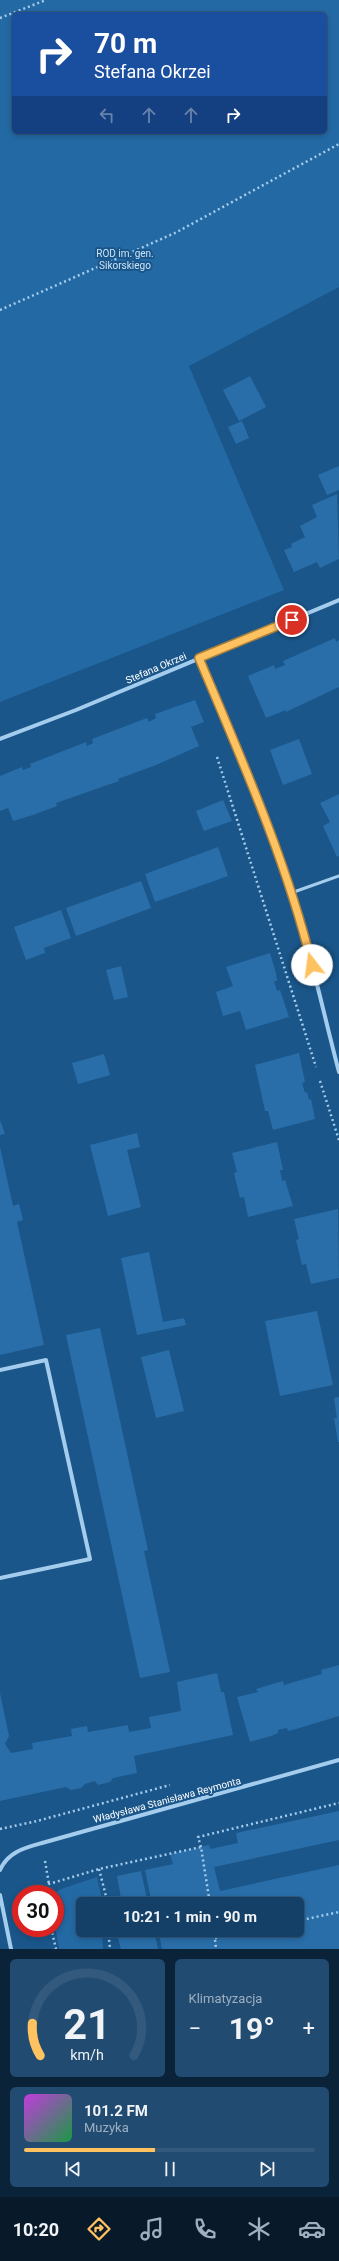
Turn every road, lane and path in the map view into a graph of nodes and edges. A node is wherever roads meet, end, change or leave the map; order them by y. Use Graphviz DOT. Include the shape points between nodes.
graph roads {
  1 [pos="46,0"];
  2 [pos="15,12"];
  3 [pos="12,13"];
  4 [pos="0,18"];
  5 [pos="339,144"];
  6 [pos="0,310"];
  7 [pos="339,600"];
  8 [pos="199,658"];
  9 [pos="0,739"];
  10 [pos="217,756"];
  11 [pos="339,876"];
  12 [pos="291,893"];
  13 [pos="318,1072"];
  14 [pos="339,1072"];
  15 [pos="320,1079"];
  16 [pos="339,1140"];
  17 [pos="0,1370"];
  18 [pos="0,1578"];
  19 [pos="339,1760"];
  20 [pos="174,1784"];
  21 [pos="339,1804"];
  22 [pos="0,1829"];
  23 [pos="201,1847"];
  24 [pos="99,1869"];
  25 [pos="0,1870"];
  26 [pos="49,1885"];
  27 [pos="0,1895"];
  28 [pos="106,1897"];
  29 [pos="209,1897"];
  30 [pos="339,1912"];
  31 [pos="304,1920"];
  32 [pos="53,1937"];
  33 [pos="109,1937"];
  34 [pos="220,1937"];
  35 [pos="215,1938"];
  36 [pos="11,1949"];
  37 [pos="56,1949"];
  38 [pos="110,1949"];
  39 [pos="216,1949"];
  1 -- 2 [label="path"];
  3 -- 4 [label="path"];
  5 -- 6 [label="path" via="175,233"];
  7 -- 8 [label="street, Stefana Okrzei"];
  8 -- 9 [label="street, Stefana Okrzei"];
  8 -- 12 [label="street" via="249,775"];
  10 -- 13 [label="path"];
  11 -- 12 [label="lane"];
  12 -- 14 [label="street"];
  15 -- 16 [label="path"];
  17 -- 18 [label="street" via="46,1360 90,1559"];
  19 -- 25 [label="street, Władysława Stanisława Reymonta" via="42,1842 11,1855"];
  20 -- 22 [label="path"];
  21 -- 23 [label="path" via="198,1837"];
  23 -- 24 [label="path"];
  23 -- 29 [label="path"];
  24 -- 26 [label="path"];
  24 -- 28 [label="path"];
  27 -- 36 [label="street"];
  30 -- 31 [label="path"];
  32 -- 37 [label="path"];
  33 -- 38 [label="path"];
  34 -- 35 [label="path"];
  35 -- 39 [label="path"];
}
